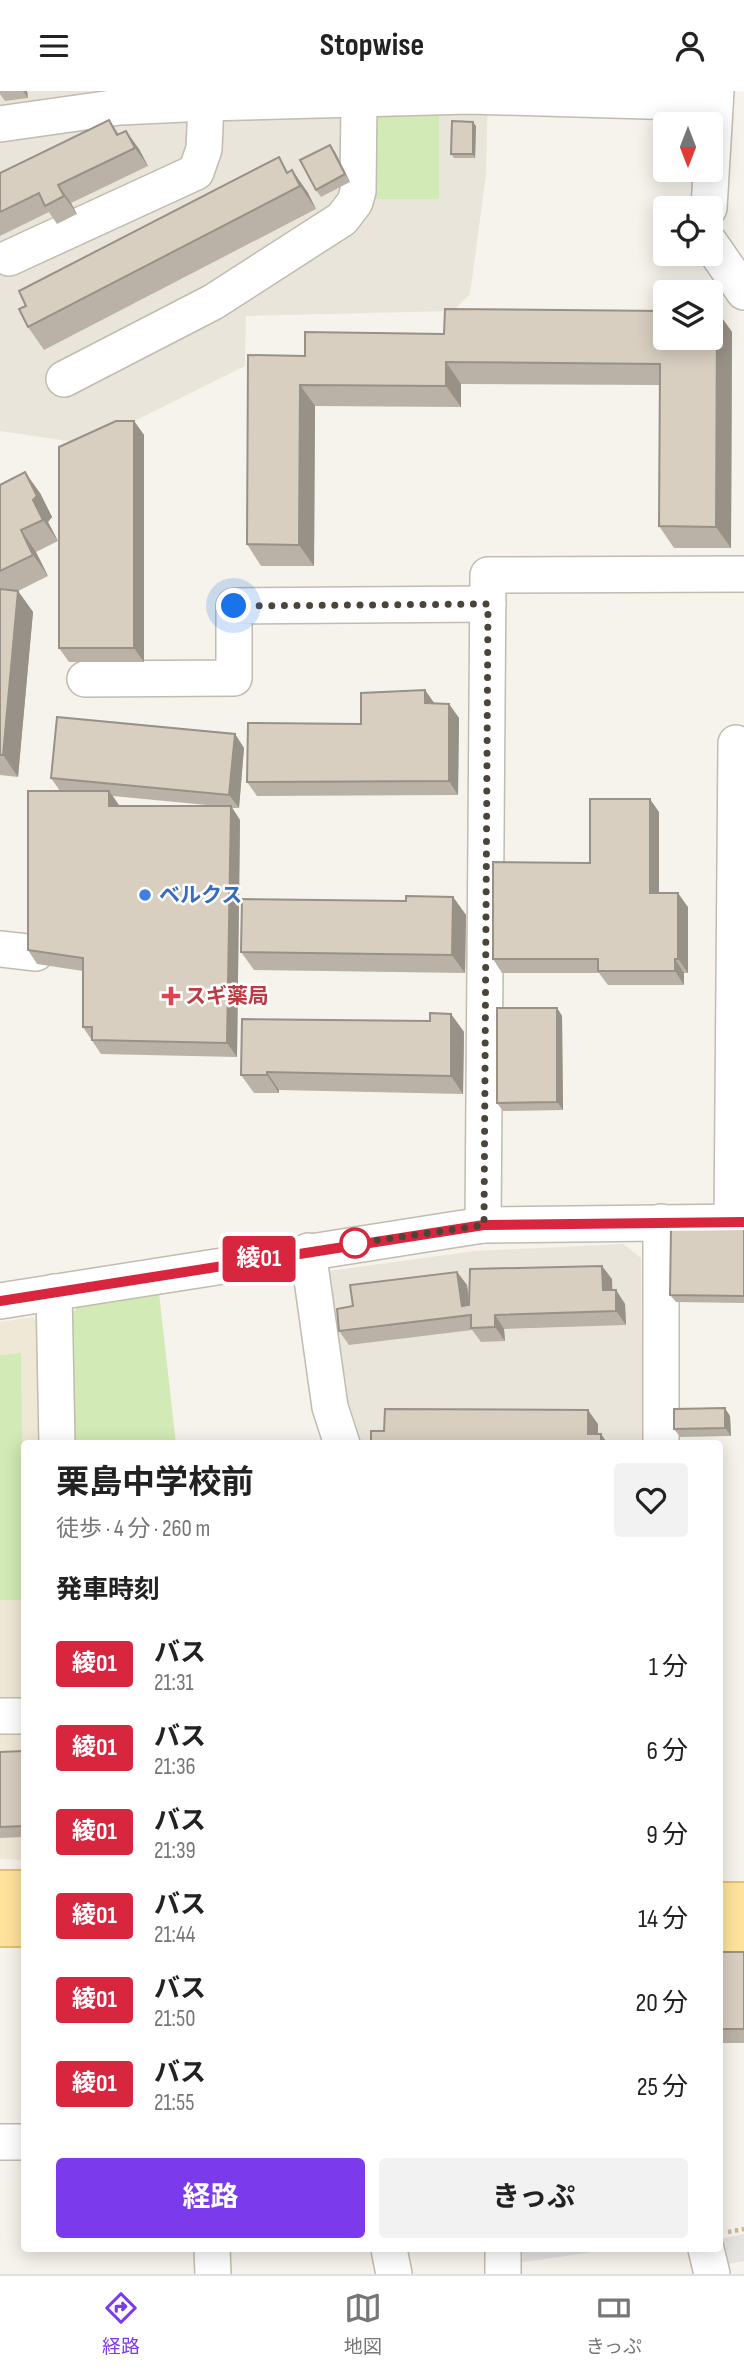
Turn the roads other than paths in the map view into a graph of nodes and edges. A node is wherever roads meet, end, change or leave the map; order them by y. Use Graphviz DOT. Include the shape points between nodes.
graph roads {
  1 [pos="469,94"];
  2 [pos="715,97"];
  3 [pos="199,99"];
  4 [pos="359,100"];
  5 [pos="0,124"];
  6 [pos="710,196"];
  7 [pos="9,258"];
  8 [pos="723,263"];
  9 [pos="744,292"];
  10 [pos="64,379"];
  11 [pos="744,575"];
  12 [pos="488,604"];
  13 [pos="85,679"];
  14 [pos="736,743"];
  15 [pos="740,852"];
  16 [pos="0,949"];
  17 [pos="36,953"];
  18 [pos="739,1096"];
  19 [pos="661,1222"];
  20 [pos="738,1222"];
  21 [pos="484,1225"];
  22 [pos="307,1251"];
  23 [pos="54,1292"];
  24 [pos="0,1301"];
  25 [pos="57,1440"];
  26 [pos="341,1440"];
  27 [pos="662,1440"];
  28 [pos="0,1716"];
  29 [pos="21,1716"];
  30 [pos="0,1890"];
  31 [pos="21,1890"];
  32 [pos="723,1902"];
  33 [pos="744,1902"];
  34 [pos="0,1927"];
  35 [pos="21,1927"];
  36 [pos="723,1933"];
  37 [pos="744,1933"];
  38 [pos="0,2142"];
  39 [pos="21,2142"];
  40 [pos="212,2252"];
  41 [pos="390,2252"];
  42 [pos="503,2252"];
  43 [pos="707,2252"];
  44 [pos="213,2274"];
  45 [pos="394,2274"];
  46 [pos="503,2274"];
  47 [pos="712,2274"];
  1 -- 2 [label="street"];
  1 -- 4 [label="street"];
  2 -- 6 [label="street"];
  3 -- 4 [label="street"];
  3 -- 5 [label="street"];
  3 -- 7 [label="street" via="204,149 196,172"];
  4 -- 10 [label="street" via="358,191 350,211 213,302"];
  8 -- 9 [label="street"];
  11 -- 12 [label="street" via="488,575"];
  12 -- 13 [label="street" via="234,606 234,678"];
  12 -- 21 [label="street"];
  14 -- 15 [label="street"];
  15 -- 18 [label="street"];
  16 -- 17 [label="street"];
  18 -- 20 [label="street"];
  19 -- 20 [label="street"];
  19 -- 21 [label="street"];
  19 -- 27 [label="street"];
  21 -- 22 [label="street"];
  22 -- 23 [label="street"];
  22 -- 26 [label="street" via="330,1407"];
  23 -- 24 [label="street"];
  23 -- 25 [label="street"];
  28 -- 29 [label="street"];
  30 -- 31 [label="main road"];
  32 -- 33 [label="main road"];
  34 -- 35 [label="main road"];
  36 -- 37 [label="main road"];
  38 -- 39 [label="street"];
  40 -- 44 [label="street"];
  41 -- 45 [label="street"];
  42 -- 46 [label="street"];
  43 -- 47 [label="street"];
}
